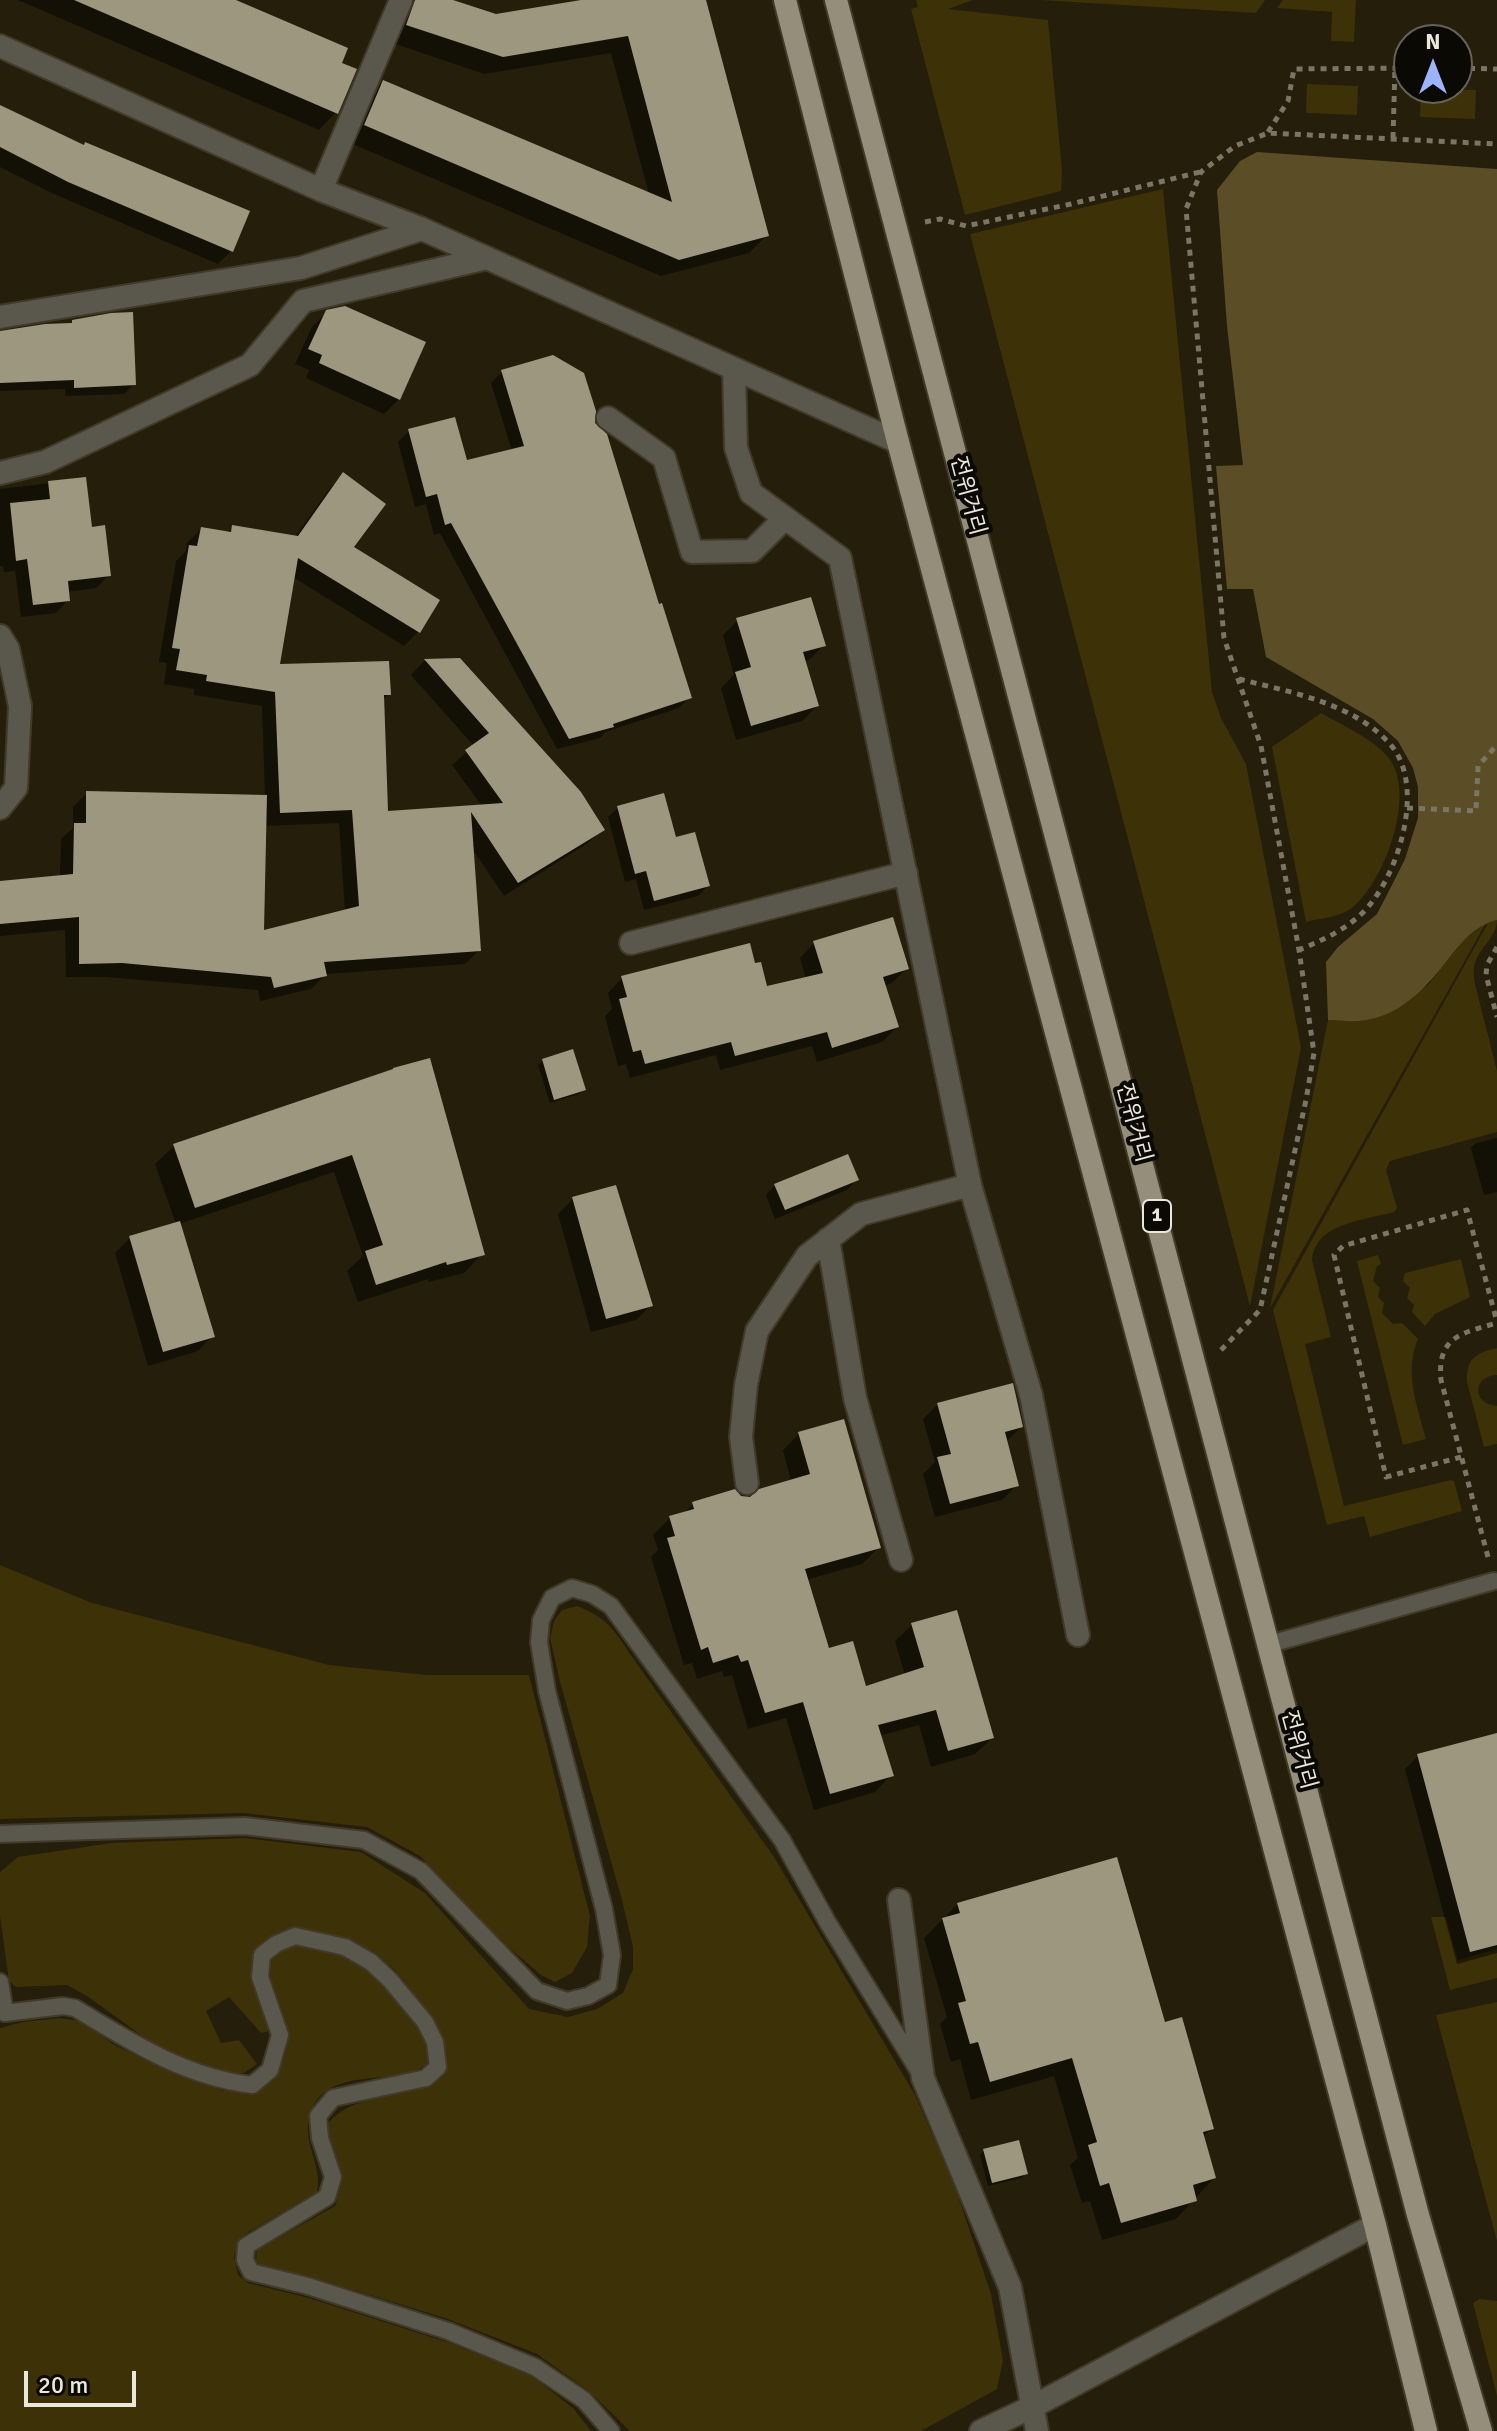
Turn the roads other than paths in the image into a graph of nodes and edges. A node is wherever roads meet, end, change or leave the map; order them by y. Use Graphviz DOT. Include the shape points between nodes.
graph roads {
  1 [pos="401,0"];
  2 [pos="785,0"];
  3 [pos="836,0"];
  4 [pos="0,46"];
  5 [pos="321,190"];
  6 [pos="422,229"];
  7 [pos="487,258"];
  8 [pos="0,317"];
  9 [pos="734,369"];
  10 [pos="608,418"];
  11 [pos="898,442"];
  12 [pos="0,473"];
  13 [pos="785,518"];
  14 [pos="0,636"];
  15 [pos="0,808"];
  16 [pos="906,873"];
  17 [pos="631,943"];
  18 [pos="970,1185"];
  19 [pos="828,1239"];
  20 [pos="747,1483"];
  21 [pos="901,1560"];
  22 [pos="1494,1581"];
  23 [pos="1078,1635"];
  24 [pos="1270,1644"];
  25 [pos="0,1834"];
  26 [pos="899,1900"];
  27 [pos="0,1982"];
  28 [pos="923,2078"];
  29 [pos="1375,2225"];
  30 [pos="1032,2407"];
  31 [pos="611,2431"];
  32 [pos="981,2431"];
  33 [pos="1037,2431"];
  34 [pos="1426,2431"];
  35 [pos="1481,2431"];
  1 -- 5 [label="street"];
  2 -- 11 [label="main road, 1"];
  3 -- 24 [label="main road, 전위거리 / 1"];
  4 -- 5 [label="street"];
  5 -- 6 [label="street"];
  6 -- 7 [label="street"];
  6 -- 8 [label="street" via="301,268"];
  7 -- 9 [label="street"];
  7 -- 12 [label="street" via="303,301 250,365 45,462"];
  9 -- 11 [label="street"];
  9 -- 13 [label="street" via="736,448 751,493"];
  10 -- 13 [label="street" via="664,458 692,552 752,551"];
  11 -- 29 [label="main road, 1"];
  13 -- 16 [label="street" via="840,558"];
  14 -- 15 [label="street" via="8,649 20,706 16,788"];
  16 -- 17 [label="street"];
  16 -- 18 [label="street"];
  18 -- 19 [label="street" via="861,1214"];
  18 -- 23 [label="street" via="1031,1395"];
  19 -- 20 [label="street" via="807,1256 757,1331 741,1437"];
  19 -- 21 [label="street" via="855,1398"];
  22 -- 24 [label="lane"];
  24 -- 35 [label="main road, 전위거리 / 1" via="1418,2215"];
  25 -- 28 [label="lane" via="245,1826 364,1840 421,1871 537,1991 567,2001 588,1996 608,1985 612,1955 539,1642 541,1620 552,1598 572,1588 611,1606 782,1840"];
  26 -- 28 [label="street"];
  27 -- 31 [label="lane" via="5,2013 75,2008 152,2054 222,2081 252,2085 270,2070 280,2035 260,1977 262,1955 295,1936 345,1947 371,1962 425,2022 435,2042 438,2067 426,2078 333,2098 318,2116 333,2177 327,2197 246,2246 251,2272 448,2331 535,2367 584,2400"];
  28 -- 30 [label="street" via="1010,2287"];
  29 -- 30 [label="street"];
  29 -- 34 [label="main road, 1"];
  30 -- 32 [label="street"];
  30 -- 33 [label="street"];
}
